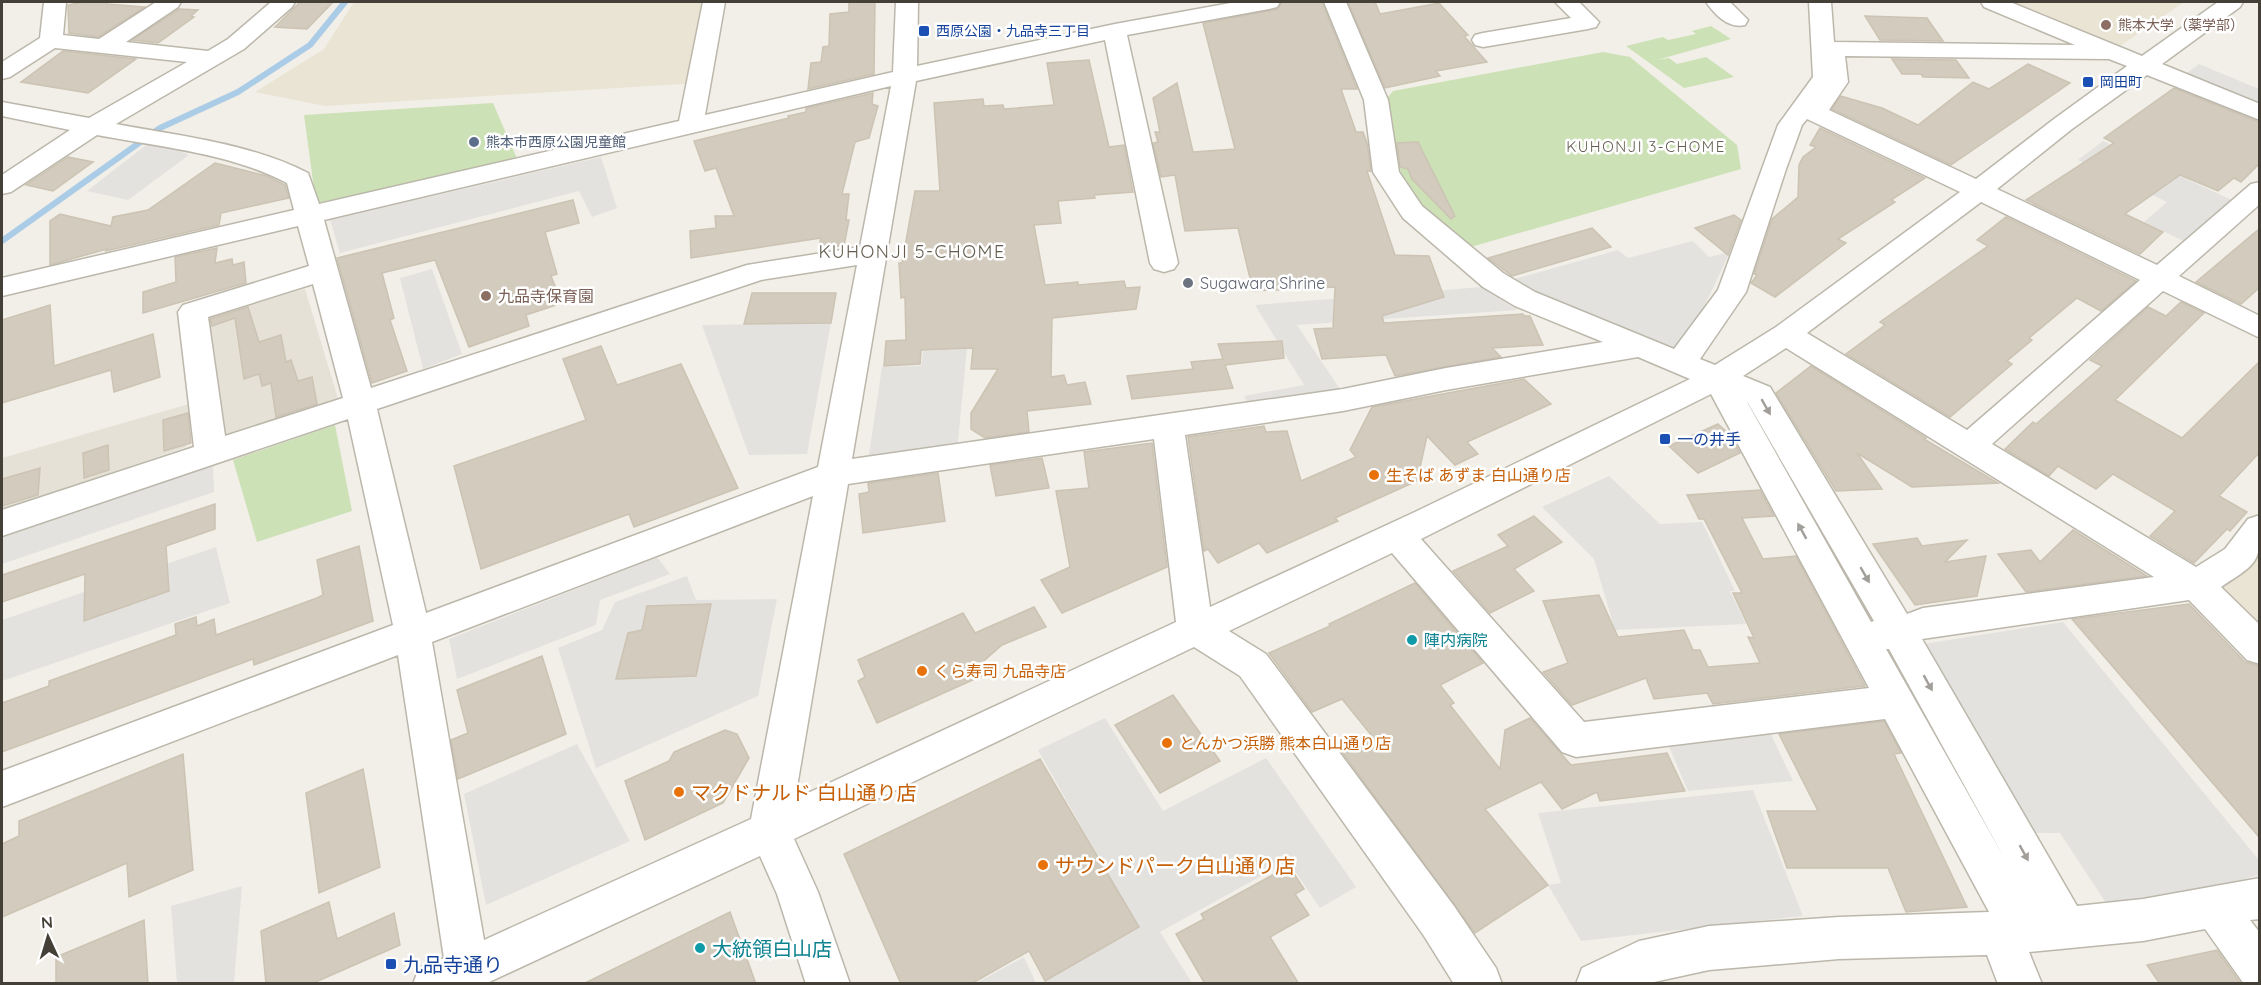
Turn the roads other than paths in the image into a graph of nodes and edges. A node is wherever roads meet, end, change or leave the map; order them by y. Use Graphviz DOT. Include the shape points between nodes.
graph roads {
  1 [pos="55,2"];
  2 [pos="170,2"];
  3 [pos="284,2"];
  4 [pos="714,2"];
  5 [pos="907,2"];
  6 [pos="1269,2"];
  7 [pos="1335,2"];
  8 [pos="1566,2"];
  9 [pos="1717,2"];
  10 [pos="1820,2"];
  11 [pos="1992,2"];
  12 [pos="2232,2"];
  13 [pos="1737,20"];
  14 [pos="1115,31"];
  15 [pos="1483,40"];
  16 [pos="51,41"];
  17 [pos="103,47"];
  18 [pos="2111,52"];
  19 [pos="211,58"];
  20 [pos="2146,66"];
  21 [pos="2,72"];
  22 [pos="905,76"];
  23 [pos="2,109"];
  24 [pos="2259,112"];
  25 [pos="90,128"];
  26 [pos="690,128"];
  27 [pos="2,186"];
  28 [pos="2259,190"];
  29 [pos="1977,192"];
  30 [pos="307,216"];
  31 [pos="873,254"];
  32 [pos="1164,263"];
  33 [pos="323,271"];
  34 [pos="2158,277"];
  35 [pos="2,287"];
  36 [pos="2259,328"];
  37 [pos="1786,334"];
  38 [pos="1638,347"];
  39 [pos="1675,361"];
  40 [pos="1718,378"];
  41 [pos="360,404"];
  42 [pos="1168,426"];
  43 [pos="1969,446"];
  44 [pos="211,454"];
  45 [pos="835,474"];
  46 [pos="2,523"];
  47 [pos="2259,528"];
  48 [pos="1397,535"];
  49 [pos="2196,585"];
  50 [pos="1195,629"];
  51 [pos="1899,632"];
  52 [pos="413,634"];
  53 [pos="1861,637"];
  54 [pos="2259,649"];
  55 [pos="1896,701"];
  56 [pos="2,789"];
  57 [pos="770,831"];
  58 [pos="2259,898"];
  59 [pos="2214,907"];
  60 [pos="2066,927"];
  61 [pos="2011,932"];
  62 [pos="467,968"];
  63 [pos="2259,969"];
  64 [pos="435,984"];
  65 [pos="828,984"];
  66 [pos="1480,984"];
  67 [pos="1598,984"];
  68 [pos="2020,984"];
  1 -- 16 [label="street"];
  2 -- 17 [label="street"];
  3 -- 19 [label="street" via="236,44"];
  4 -- 26 [label="street"];
  5 -- 22 [label="street"];
  6 -- 14 [label="street"];
  7 -- 38 [label="street" via="1376,100 1386,172 1412,212 1493,280 1525,299"];
  8 -- 15 [label="street" via="1588,22"];
  9 -- 13 [label="street"];
  10 -- 39 [label="street" via="1825,77 1790,125 1732,292 1687,355"];
  11 -- 18 [label="street"];
  12 -- 20 [label="street"];
  14 -- 22 [label="street"];
  14 -- 32 [label="street"];
  16 -- 17 [label="street"];
  16 -- 21 [label="street"];
  17 -- 19 [label="street"];
  18 -- 20 [label="street"];
  18 -- 29 [label="street" via="1833,49 1836,82 1815,113"];
  19 -- 25 [label="street"];
  20 -- 24 [label="street"];
  20 -- 29 [label="street" via="2063,124"];
  22 -- 26 [label="street"];
  22 -- 31 [label="street"];
  23 -- 25 [label="street"];
  25 -- 27 [label="street"];
  25 -- 30 [label="street" via="234,154 278,168 299,179"];
  26 -- 30 [label="street"];
  28 -- 34 [label="street"];
  29 -- 34 [label="street"];
  29 -- 37 [label="street"];
  30 -- 33 [label="street"];
  30 -- 35 [label="street"];
  31 -- 41 [label="street" via="757,271"];
  31 -- 45 [label="street"];
  33 -- 41 [label="street"];
  33 -- 44 [label="street" via="192,312"];
  34 -- 36 [label="street"];
  34 -- 43 [label="street"];
  37 -- 40 [label="street"];
  37 -- 43 [label="street"];
  38 -- 39 [label="street"];
  38 -- 42 [label="street" via="1343,400"];
  39 -- 40 [label="street"];
  40 -- 48 [label="street"];
  40 -- 51 [label="street, one-way" via="1759,395"];
  53 -- 40 [label="street, one-way"];
  41 -- 44 [label="street"];
  41 -- 52 [label="street"];
  42 -- 45 [label="street"];
  42 -- 50 [label="street"];
  43 -- 49 [label="street"];
  44 -- 46 [label="street"];
  45 -- 52 [label="street"];
  45 -- 57 [label="street"];
  47 -- 49 [label="street" via="2237,559"];
  48 -- 50 [label="street"];
  48 -- 55 [label="street" via="1576,741"];
  49 -- 51 [label="street" via="1923,623"];
  49 -- 54 [label="street"];
  50 -- 57 [label="street"];
  50 -- 66 [label="street" via="1253,665 1439,921"];
  51 -- 53 [label="street"];
  51 -- 60 [label="street, one-way"];
  52 -- 56 [label="street"];
  52 -- 62 [label="street"];
  53 -- 55 [label="street"];
  55 -- 61 [label="street"];
  57 -- 62 [label="street"];
  57 -- 65 [label="street" via="797,892"];
  58 -- 59 [label="street"];
  59 -- 60 [label="street" via="2143,920"];
  59 -- 63 [label="street"];
  60 -- 61 [label="street"];
  61 -- 67 [label="street" via="1839,938 1709,948 1638,963"];
  61 -- 68 [label="street"];
  62 -- 64 [label="street"];
}
